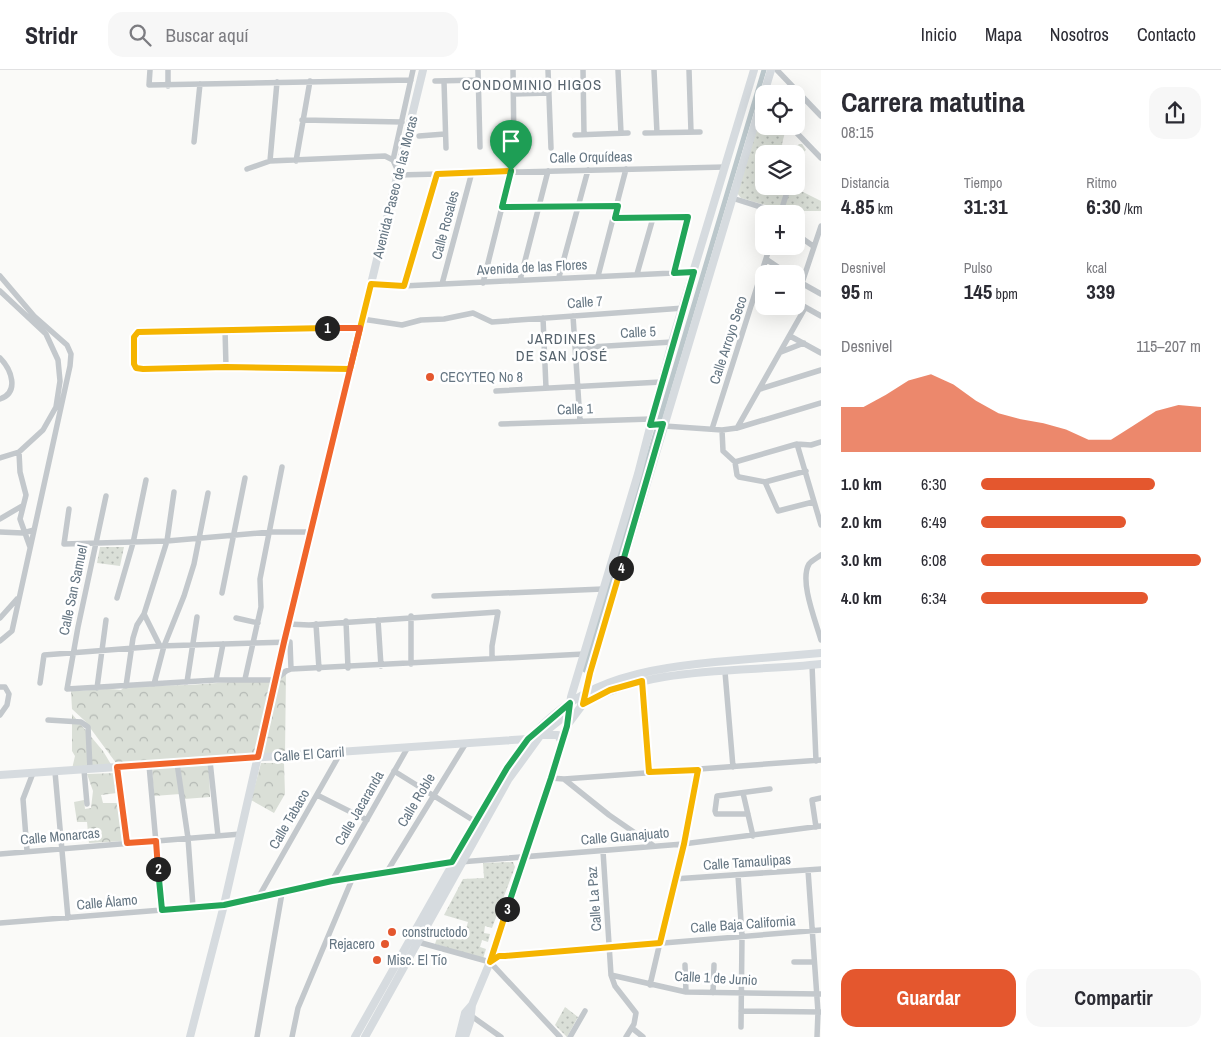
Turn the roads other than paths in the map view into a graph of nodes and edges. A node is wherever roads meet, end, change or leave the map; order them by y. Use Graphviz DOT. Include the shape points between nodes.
graph roads {
  1 [pos="150,70"];
  2 [pos="168,70"];
  3 [pos="413,70"];
  4 [pos="423,70"];
  5 [pos="478,70"];
  6 [pos="513,70"];
  7 [pos="548,70"];
  8 [pos="584,70"];
  9 [pos="618,70"];
  10 [pos="654,70"];
  11 [pos="689,70"];
  12 [pos="754,70"];
  13 [pos="771,70"];
  14 [pos="777,70"];
  15 [pos="411,80"];
  16 [pos="478,80"];
  17 [pos="310,81"];
  18 [pos="435,81"];
  19 [pos="444,81"];
  20 [pos="277,82"];
  21 [pos="200,84"];
  22 [pos="767,85"];
  23 [pos="168,86"];
  24 [pos="549,93"];
  25 [pos="514,94"];
  26 [pos="821,116"];
  27 [pos="302,120"];
  28 [pos="402,122"];
  29 [pos="755,125"];
  30 [pos="691,132"];
  31 [pos="700,132"];
  32 [pos="621,133"];
  33 [pos="628,133"];
  34 [pos="645,133"];
  35 [pos="657,133"];
  36 [pos="445,134"];
  37 [pos="584,134"];
  38 [pos="574,135"];
  39 [pos="799,135"];
  40 [pos="419,136"];
  41 [pos="194,142"];
  42 [pos="480,147"];
  43 [pos="446,148"];
  44 [pos="514,148"];
  45 [pos="551,148"];
  46 [pos="821,158"];
  47 [pos="296,160"];
  48 [pos="392,160"];
  49 [pos="270,161"];
  50 [pos="725,166"];
  51 [pos="247,169"];
  52 [pos="626,169"];
  53 [pos="548,170"];
  54 [pos="588,170"];
  55 [pos="511,171"];
  56 [pos="472,172"];
  57 [pos="398,173"];
  58 [pos="437,174"];
  59 [pos="732,198"];
  60 [pos="579,205"];
  61 [pos="540,206"];
  62 [pos="618,206"];
  63 [pos="755,206"];
  64 [pos="502,207"];
  65 [pos="615,218"];
  66 [pos="653,218"];
  67 [pos="821,226"];
  68 [pos="805,240"];
  69 [pos="813,246"];
  70 [pos="767,255"];
  71 [pos="766,259"];
  72 [pos="764,265"];
  73 [pos="775,265"];
  74 [pos="805,267"];
  75 [pos="694,272"];
  76 [pos="674,273"];
  77 [pos="637,274"];
  78 [pos="598,276"];
  79 [pos="0,277"];
  80 [pos="559,277"];
  81 [pos="520,280"];
  82 [pos="483,283"];
  83 [pos="371,284"];
  84 [pos="442,284"];
  85 [pos="805,285"];
  86 [pos="404,286"];
  87 [pos="0,291"];
  88 [pos="821,294"];
  89 [pos="755,298"];
  90 [pos="684,308"];
  91 [pos="805,308"];
  92 [pos="801,315"];
  93 [pos="573,316"];
  94 [pos="821,316"];
  95 [pos="543,318"];
  96 [pos="361,324"];
  97 [pos="225,329"];
  98 [pos="790,336"];
  99 [pos="672,342"];
  100 [pos="804,343"];
  101 [pos="575,348"];
  102 [pos="781,352"];
  103 [pos="821,353"];
  104 [pos="0,358"];
  105 [pos="226,367"];
  106 [pos="350,369"];
  107 [pos="821,370"];
  108 [pos="661,382"];
  109 [pos="578,386"];
  110 [pos="546,388"];
  111 [pos="760,389"];
  112 [pos="496,391"];
  113 [pos="0,399"];
  114 [pos="821,405"];
  115 [pos="580,421"];
  116 [pos="651,423"];
  117 [pos="500,424"];
  118 [pos="663,424"];
  119 [pos="737,428"];
  120 [pos="712,429"];
  121 [pos="43,430"];
  122 [pos="722,430"];
  123 [pos="55,435"];
  124 [pos="821,442"];
  125 [pos="797,444"];
  126 [pos="19,452"];
  127 [pos="0,458"];
  128 [pos="735,462"];
  129 [pos="282,467"];
  130 [pos="806,471"];
  131 [pos="245,478"];
  132 [pos="146,480"];
  133 [pos="766,482"];
  134 [pos="174,492"];
  135 [pos="208,493"];
  136 [pos="106,496"];
  137 [pos="813,502"];
  138 [pos="22,506"];
  139 [pos="69,509"];
  140 [pos="0,518"];
  141 [pos="821,525"];
  142 [pos="34,530"];
  143 [pos="0,532"];
  144 [pos="270,532"];
  145 [pos="310,532"];
  146 [pos="23,533"];
  147 [pos="235,535"];
  148 [pos="199,538"];
  149 [pos="167,541"];
  150 [pos="133,543"];
  151 [pos="96,544"];
  152 [pos="30,547"];
  153 [pos="821,555"];
  154 [pos="603,589"];
  155 [pos="222,593"];
  156 [pos="434,596"];
  157 [pos="19,597"];
  158 [pos="117,598"];
  159 [pos="144,614"];
  160 [pos="2,616"];
  161 [pos="411,616"];
  162 [pos="197,617"];
  163 [pos="236,618"];
  164 [pos="14,620"];
  165 [pos="106,620"];
  166 [pos="378,620"];
  167 [pos="346,621"];
  168 [pos="258,623"];
  169 [pos="288,624"];
  170 [pos="316,624"];
  171 [pos="821,640"];
  172 [pos="0,641"];
  173 [pos="284,642"];
  174 [pos="252,643"];
  175 [pos="222,644"];
  176 [pos="192,645"];
  177 [pos="162,646"];
  178 [pos="131,649"];
  179 [pos="103,650"];
  180 [pos="73,652"];
  181 [pos="584,654"];
  182 [pos="821,654"];
  183 [pos="773,657"];
  184 [pos="492,658"];
  185 [pos="411,664"];
  186 [pos="821,664"];
  187 [pos="812,665"];
  188 [pos="381,666"];
  189 [pos="800,666"];
  190 [pos="348,668"];
  191 [pos="580,668"];
  192 [pos="291,669"];
  193 [pos="319,669"];
  194 [pos="768,670"];
  195 [pos="724,672"];
  196 [pos="590,673"];
  197 [pos="245,679"];
  198 [pos="216,680"];
  199 [pos="275,680"];
  200 [pos="642,681"];
  201 [pos="187,682"];
  202 [pos="588,682"];
  203 [pos="40,683"];
  204 [pos="154,684"];
  205 [pos="126,686"];
  206 [pos="0,687"];
  207 [pos="598,687"];
  208 [pos="97,688"];
  209 [pos="586,694"];
  210 [pos="570,703"];
  211 [pos="583,704"];
  212 [pos="569,713"];
  213 [pos="0,715"];
  214 [pos="48,720"];
  215 [pos="567,726"];
  216 [pos="540,736"];
  217 [pos="528,739"];
  218 [pos="466,743"];
  219 [pos="562,743"];
  220 [pos="408,747"];
  221 [pos="341,752"];
  222 [pos="258,757"];
  223 [pos="210,761"];
  224 [pos="818,761"];
  225 [pos="177,763"];
  226 [pos="149,765"];
  227 [pos="117,767"];
  228 [pos="733,767"];
  229 [pos="87,769"];
  230 [pos="698,770"];
  231 [pos="394,771"];
  232 [pos="55,772"];
  233 [pos="649,772"];
  234 [pos="33,773"];
  235 [pos="0,776"];
  236 [pos="551,778"];
  237 [pos="564,779"];
  238 [pos="770,790"];
  239 [pos="743,793"];
  240 [pos="317,795"];
  241 [pos="434,795"];
  242 [pos="821,798"];
  243 [pos="88,804"];
  244 [pos="748,814"];
  245 [pos="366,820"];
  246 [pos="476,822"];
  247 [pos="818,826"];
  248 [pos="241,834"];
  249 [pos="218,836"];
  250 [pos="753,836"];
  251 [pos="188,838"];
  252 [pos="156,841"];
  253 [pos="127,843"];
  254 [pos="684,844"];
  255 [pos="654,846"];
  256 [pos="62,849"];
  257 [pos="27,851"];
  258 [pos="603,851"];
  259 [pos="0,854"];
  260 [pos="524,856"];
  261 [pos="456,862"];
  262 [pos="821,869"];
  263 [pos="388,870"];
  264 [pos="808,870"];
  265 [pos="738,876"];
  266 [pos="353,878"];
  267 [pos="674,878"];
  268 [pos="332,881"];
  269 [pos="282,893"];
  270 [pos="258,898"];
  271 [pos="224,905"];
  272 [pos="193,907"];
  273 [pos="162,910"];
  274 [pos="68,918"];
  275 [pos="0,923"];
  276 [pos="821,930"];
  277 [pos="812,931"];
  278 [pos="742,937"];
  279 [pos="418,942"];
  280 [pos="660,943"];
  281 [pos="610,946"];
  282 [pos="490,962"];
  283 [pos="794,962"];
  284 [pos="814,962"];
  285 [pos="685,965"];
  286 [pos="714,966"];
  287 [pos="611,975"];
  288 [pos="650,985"];
  289 [pos="686,992"];
  290 [pos="713,993"];
  291 [pos="743,993"];
  292 [pos="819,994"];
  293 [pos="585,1011"];
  294 [pos="741,1011"];
  295 [pos="820,1012"];
  296 [pos="468,1015"];
  297 [pos="741,1027"];
  298 [pos="632,1028"];
  299 [pos="190,1037"];
  300 [pos="257,1037"];
  301 [pos="292,1037"];
  302 [pos="355,1037"];
  303 [pos="365,1037"];
  304 [pos="458,1037"];
  305 [pos="466,1037"];
  306 [pos="500,1037"];
  307 [pos="560,1037"];
  308 [pos="570,1037"];
  309 [pos="626,1037"];
  310 [pos="643,1037"];
  311 [pos="817,1037"];
  1 -- 23 [label="street" via="149,85"];
  2 -- 23 [label="street"];
  3 -- 15 [label="street"];
  4 -- 57 [label="main road, Avenida Paseo de las Moras"];
  5 -- 16 [label="street"];
  6 -- 25 [label="street"];
  7 -- 24 [label="street"];
  8 -- 37 [label="street"];
  9 -- 32 [label="street"];
  10 -- 35 [label="street"];
  11 -- 30 [label="street"];
  12 -- 50 [label="main road"];
  13 -- 22 [label="main road"];
  14 -- 26 [label="street"];
  15 -- 17 [label="street"];
  15 -- 28 [label="street"];
  16 -- 19 [label="street"];
  16 -- 42 [label="street"];
  17 -- 20 [label="street"];
  17 -- 27 [label="street"];
  18 -- 19 [label="street"];
  19 -- 36 [label="street"];
  20 -- 21 [label="street"];
  20 -- 49 [label="street"];
  21 -- 23 [label="street"];
  21 -- 41 [label="street"];
  24 -- 25 [label="street"];
  24 -- 45 [label="street"];
  25 -- 44 [label="street"];
  27 -- 28 [label="street"];
  27 -- 47 [label="street"];
  28 -- 48 [label="street"];
  29 -- 59 [label="main road"];
  30 -- 31 [label="street"];
  30 -- 35 [label="street"];
  32 -- 33 [label="street"];
  32 -- 37 [label="street"];
  34 -- 35 [label="street"];
  36 -- 40 [label="street"];
  36 -- 43 [label="street"];
  37 -- 38 [label="street"];
  39 -- 46 [label="street"];
  47 -- 48 [label="street" via="385,156"];
  47 -- 49 [label="street"];
  48 -- 57 [label="street"];
  49 -- 51 [label="street"];
  50 -- 52 [label="street, Calle Orquídeas"];
  50 -- 75 [label="main road"];
  52 -- 54 [label="street, Calle Orquídeas"];
  52 -- 62 [label="street"];
  53 -- 54 [label="street, Calle Orquídeas"];
  53 -- 55 [label="street, Calle Orquídeas"];
  53 -- 61 [label="street"];
  54 -- 60 [label="street"];
  55 -- 56 [label="street, Calle Orquídeas"];
  55 -- 64 [label="street"];
  56 -- 58 [label="street, Calle Orquídeas"];
  56 -- 84 [label="street, Calle Rosales"];
  57 -- 58 [label="street, Calle Orquídeas"];
  57 -- 83 [label="main road, Avenida Paseo de las Moras"];
  58 -- 86 [label="street"];
  59 -- 63 [label="street"];
  59 -- 118 [label="main road"];
  60 -- 61 [label="street"];
  60 -- 62 [label="street"];
  60 -- 80 [label="street"];
  61 -- 64 [label="street"];
  61 -- 81 [label="street"];
  62 -- 65 [label="street"];
  64 -- 82 [label="street"];
  65 -- 66 [label="street"];
  65 -- 78 [label="street"];
  66 -- 76 [label="street" via="688,217"];
  66 -- 77 [label="street"];
  67 -- 69 [label="street"];
  68 -- 69 [label="street"];
  69 -- 74 [label="street"];
  70 -- 71 [label="street, Calle Arroyo Seco"];
  71 -- 72 [label="street, Calle Arroyo Seco"];
  71 -- 73 [label="street"];
  75 -- 76 [label="street, Avenida de las Flores"];
  75 -- 90 [label="main road"];
  76 -- 77 [label="street, Avenida de las Flores"];
  77 -- 78 [label="street, Avenida de las Flores"];
  78 -- 80 [label="street, Avenida de las Flores"];
  79 -- 123 [label="street" via="34,316 60,337 71,354"];
  80 -- 81 [label="street, Avenida de las Flores"];
  81 -- 82 [label="street, Avenida de las Flores"];
  82 -- 84 [label="street, Avenida de las Flores"];
  83 -- 86 [label="street, Avenida de las Flores"];
  83 -- 96 [label="main road, Avenida Paseo de las Moras"];
  84 -- 86 [label="street, Avenida de las Flores"];
  85 -- 88 [label="street"];
  87 -- 121 [label="street" via="46,334 58,360 60,382 56,407"];
  89 -- 120 [label="street, Calle Arroyo Seco"];
  90 -- 93 [label="street, Calle 7"];
  90 -- 99 [label="main road"];
  91 -- 94 [label="street"];
  92 -- 98 [label="street"];
  93 -- 95 [label="street, Calle 7"];
  93 -- 101 [label="street"];
  95 -- 96 [label="street, Calle 7" via="489,322 473,313 402,325"];
  95 -- 110 [label="street"];
  96 -- 97 [label="street"];
  96 -- 106 [label="main road, Avenida Paseo de las Moras"];
  97 -- 105 [label="street"];
  97 -- 105 [label="street" via="138,332 134,337 136,368"];
  98 -- 100 [label="street"];
  98 -- 102 [label="street"];
  99 -- 101 [label="street, Calle 5"];
  99 -- 108 [label="main road"];
  100 -- 102 [label="street"];
  100 -- 103 [label="street"];
  101 -- 109 [label="street"];
  102 -- 111 [label="street"];
  104 -- 113 [label="street" via="11,372 12,383 8,394"];
  105 -- 106 [label="street"];
  106 -- 145 [label="main road, Avenida Paseo de las Moras"];
  107 -- 111 [label="street"];
  108 -- 109 [label="street"];
  108 -- 116 [label="main road"];
  109 -- 110 [label="street"];
  109 -- 115 [label="street"];
  110 -- 112 [label="street"];
  111 -- 119 [label="street"];
  114 -- 119 [label="street, Calle 1"];
  115 -- 116 [label="street, Calle 1"];
  115 -- 117 [label="street, Calle 1"];
  116 -- 118 [label="street, Calle 1"];
  116 -- 154 [label="main road"];
  118 -- 120 [label="street, Calle 1"];
  118 -- 196 [label="main road"];
  119 -- 122 [label="street, Calle 1"];
  120 -- 122 [label="street, Calle 1"];
  121 -- 123 [label="street" via="52,431"];
  121 -- 126 [label="street"];
  122 -- 128 [label="street" via="724,451"];
  123 -- 142 [label="street"];
  124 -- 125 [label="street"];
  125 -- 128 [label="street"];
  125 -- 130 [label="street"];
  126 -- 127 [label="street"];
  126 -- 138 [label="street" via="26,495"];
  128 -- 133 [label="street" via="739,477"];
  129 -- 144 [label="street"];
  130 -- 133 [label="street"];
  130 -- 137 [label="street"];
  131 -- 147 [label="street"];
  132 -- 150 [label="street"];
  133 -- 137 [label="street" via="778,511"];
  134 -- 149 [label="street"];
  135 -- 148 [label="street"];
  136 -- 151 [label="street, Calle San Samuel"];
  137 -- 141 [label="street"];
  138 -- 140 [label="street"];
  138 -- 146 [label="street" via="20,520"];
  139 -- 151 [label="street" via="64,544"];
  142 -- 146 [label="street"];
  142 -- 152 [label="street"];
  143 -- 146 [label="street"];
  144 -- 145 [label="street"];
  144 -- 147 [label="street"];
  144 -- 168 [label="street" via="260,579"];
  145 -- 169 [label="main road, Avenida Paseo de las Moras"];
  146 -- 152 [label="street"];
  147 -- 148 [label="street"];
  147 -- 155 [label="street"];
  148 -- 149 [label="street"];
  148 -- 177 [label="street" via="184,596"];
  149 -- 150 [label="street"];
  149 -- 159 [label="street"];
  150 -- 151 [label="street"];
  150 -- 158 [label="street"];
  151 -- 180 [label="street, Calle San Samuel"];
  152 -- 157 [label="street"];
  153 -- 171 [label="street" via="809,563 806,573 807,590"];
  154 -- 156 [label="street"];
  154 -- 181 [label="main road"];
  157 -- 160 [label="street"];
  157 -- 164 [label="street"];
  159 -- 177 [label="street"];
  159 -- 178 [label="street" via="137,625"];
  160 -- 164 [label="street"];
  161 -- 166 [label="street"];
  161 -- 184 [label="street" via="498,612"];
  161 -- 185 [label="street"];
  162 -- 176 [label="street"];
  163 -- 168 [label="street"];
  164 -- 172 [label="street" via="12,631"];
  165 -- 179 [label="street"];
  166 -- 167 [label="street"];
  166 -- 188 [label="street"];
  167 -- 170 [label="street"];
  167 -- 190 [label="street"];
  168 -- 174 [label="street"];
  169 -- 170 [label="street"];
  169 -- 173 [label="main road, Avenida Paseo de las Moras"];
  170 -- 193 [label="street"];
  173 -- 174 [label="street"];
  173 -- 192 [label="street" via="290,642"];
  173 -- 199 [label="main road, Avenida Paseo de las Moras"];
  174 -- 175 [label="street"];
  174 -- 197 [label="street"];
  175 -- 176 [label="street"];
  175 -- 198 [label="street"];
  176 -- 177 [label="street"];
  176 -- 201 [label="street"];
  177 -- 178 [label="street"];
  177 -- 204 [label="street"];
  178 -- 179 [label="street"];
  178 -- 205 [label="street"];
  179 -- 180 [label="street"];
  179 -- 208 [label="street"];
  180 -- 203 [label="street" via="44,655"];
  180 -- 208 [label="street, Calle San Samuel" via="67,689"];
  181 -- 184 [label="street"];
  181 -- 191 [label="main road"];
  182 -- 183 [label="main road"];
  182 -- 189 [label="main road" via="798,658 796,662"];
  183 -- 194 [label="main road" via="780,659 781,665"];
  183 -- 207 [label="main road" via="647,671 620,677"];
  184 -- 185 [label="street"];
  185 -- 188 [label="street"];
  186 -- 187 [label="main road"];
  187 -- 189 [label="main road"];
  187 -- 224 [label="street"];
  188 -- 190 [label="street"];
  189 -- 194 [label="main road"];
  190 -- 193 [label="street"];
  191 -- 196 [label="main road" via="584,675"];
  191 -- 210 [label="main road"];
  192 -- 193 [label="street"];
  192 -- 199 [label="street"];
  194 -- 195 [label="main road"];
  195 -- 200 [label="main road"];
  195 -- 228 [label="street"];
  196 -- 202 [label="main road"];
  197 -- 198 [label="street"];
  197 -- 199 [label="street"];
  198 -- 201 [label="street"];
  199 -- 222 [label="main road, Avenida Paseo de las Moras"];
  200 -- 211 [label="main road" via="610,690"];
  200 -- 233 [label="street"];
  201 -- 204 [label="street"];
  202 -- 207 [label="main road"];
  202 -- 209 [label="main road"];
  204 -- 205 [label="street"];
  205 -- 208 [label="street"];
  206 -- 213 [label="street" via="8,690 9,694"];
  207 -- 209 [label="main road"];
  209 -- 210 [label="main road"];
  209 -- 211 [label="main road"];
  210 -- 212 [label="main road"];
  210 -- 217 [label="main road"];
  211 -- 212 [label="main road"];
  211 -- 215 [label="main road"];
  212 -- 215 [label="main road"];
  212 -- 216 [label="main road"];
  214 -- 229 [label="street" via="81,722 88,727"];
  215 -- 219 [label="main road"];
  216 -- 219 [label="main road" via="554,734"];
  216 -- 261 [label="main road"];
  217 -- 218 [label="main road, Calle El Carril"];
  217 -- 246 [label="main road"];
  218 -- 220 [label="main road, Calle El Carril"];
  218 -- 241 [label="street, Calle Roble"];
  219 -- 236 [label="main road"];
  220 -- 221 [label="main road, Calle El Carril"];
  220 -- 231 [label="street, Calle Jacaranda"];
  221 -- 222 [label="main road, Calle El Carril"];
  221 -- 240 [label="street, Calle Tabaco"];
  222 -- 223 [label="main road, Calle El Carril"];
  222 -- 248 [label="main road, Avenida Paseo de las Moras"];
  223 -- 225 [label="main road, Calle El Carril"];
  223 -- 249 [label="street"];
  224 -- 228 [label="street"];
  225 -- 226 [label="main road, Calle El Carril"];
  225 -- 251 [label="street"];
  226 -- 227 [label="main road, Calle El Carril"];
  226 -- 252 [label="street"];
  227 -- 229 [label="main road, Calle El Carril"];
  227 -- 253 [label="street"];
  228 -- 230 [label="street"];
  229 -- 232 [label="main road, Calle El Carril"];
  229 -- 243 [label="street"];
  230 -- 233 [label="street"];
  230 -- 254 [label="street"];
  231 -- 241 [label="street"];
  231 -- 245 [label="street, Calle Jacaranda"];
  232 -- 234 [label="main road, Calle El Carril"];
  232 -- 256 [label="street"];
  233 -- 237 [label="street"];
  234 -- 235 [label="main road, Calle El Carril"];
  234 -- 257 [label="street" via="23,799"];
  236 -- 237 [label="street"];
  236 -- 260 [label="main road"];
  237 -- 255 [label="street"];
  238 -- 239 [label="street"];
  239 -- 244 [label="street"];
  239 -- 244 [label="street" via="717,796 715,811 719,815"];
  240 -- 245 [label="street"];
  240 -- 270 [label="street, Calle Tabaco"];
  241 -- 246 [label="street"];
  241 -- 263 [label="street, Calle Roble"];
  242 -- 247 [label="street" via="812,800"];
  244 -- 250 [label="street"];
  245 -- 268 [label="street, Calle Jacaranda"];
  246 -- 261 [label="main road"];
  247 -- 250 [label="street, Calle Guanajuato"];
  248 -- 249 [label="street, Calle Monarcas"];
  248 -- 271 [label="main road, Avenida Paseo de las Moras"];
  249 -- 251 [label="street, Calle Monarcas"];
  250 -- 254 [label="street, Calle Guanajuato"];
  251 -- 252 [label="street, Calle Monarcas"];
  251 -- 272 [label="street"];
  252 -- 253 [label="street, Calle Monarcas"];
  252 -- 273 [label="street"];
  253 -- 256 [label="street, Calle Monarcas"];
  254 -- 255 [label="street, Calle Guanajuato"];
  254 -- 267 [label="street"];
  255 -- 258 [label="street, Calle Guanajuato"];
  256 -- 257 [label="street, Calle Monarcas"];
  256 -- 274 [label="street"];
  257 -- 259 [label="street, Calle Monarcas"];
  258 -- 260 [label="street, Calle Guanajuato"];
  258 -- 281 [label="street, Calle La Paz"];
  260 -- 261 [label="street, Calle Guanajuato"];
  260 -- 282 [label="main road"];
  261 -- 263 [label="street, Calle Álamo"];
  261 -- 279 [label="main road"];
  261 -- 302 [label="main road"];
  262 -- 264 [label="street, Calle Tamaulipas"];
  263 -- 266 [label="street, Calle Álamo"];
  264 -- 265 [label="street, Calle Tamaulipas"];
  264 -- 277 [label="street"];
  265 -- 267 [label="street, Calle Tamaulipas"];
  265 -- 278 [label="street"];
  266 -- 268 [label="street, Calle Álamo"];
  266 -- 301 [label="street" via="298,1008"];
  267 -- 280 [label="street"];
  268 -- 269 [label="street, Calle Álamo"];
  269 -- 270 [label="street, Calle Álamo"];
  269 -- 300 [label="street"];
  270 -- 271 [label="street, Calle Álamo"];
  271 -- 272 [label="street, Calle Álamo"];
  271 -- 299 [label="main road, Avenida Paseo de las Moras"];
  272 -- 273 [label="street, Calle Álamo"];
  273 -- 274 [label="street, Calle Álamo"];
  274 -- 275 [label="street, Calle Álamo"];
  276 -- 277 [label="street, Calle Baja California"];
  277 -- 278 [label="street, Calle Baja California"];
  277 -- 284 [label="street"];
  278 -- 280 [label="street, Calle Baja California"];
  278 -- 291 [label="street"];
  279 -- 282 [label="street"];
  279 -- 303 [label="main road"];
  280 -- 281 [label="street, Calle Baja California"];
  280 -- 288 [label="street"];
  281 -- 282 [label="street, Calle Baja California" via="499,956"];
  281 -- 287 [label="street, Calle La Paz"];
  282 -- 296 [label="main road"];
  282 -- 307 [label="street"];
  283 -- 284 [label="street"];
  284 -- 292 [label="street"];
  285 -- 289 [label="street"];
  286 -- 290 [label="street"];
  287 -- 288 [label="street, Calle 1 de Junio"];
  287 -- 298 [label="street" via="615,986 636,1012"];
  288 -- 289 [label="street, Calle 1 de Junio"];
  289 -- 290 [label="street, Calle 1 de Junio"];
  290 -- 291 [label="street, Calle 1 de Junio"];
  291 -- 292 [label="street, Calle 1 de Junio"];
  291 -- 294 [label="street"];
  292 -- 295 [label="street"];
  293 -- 308 [label="street"];
  294 -- 295 [label="street"];
  294 -- 297 [label="street"];
  295 -- 311 [label="street"];
  296 -- 304 [label="main road"];
  296 -- 305 [label="main road"];
  296 -- 306 [label="street"];
  298 -- 309 [label="street"];
  298 -- 310 [label="street"];
}
